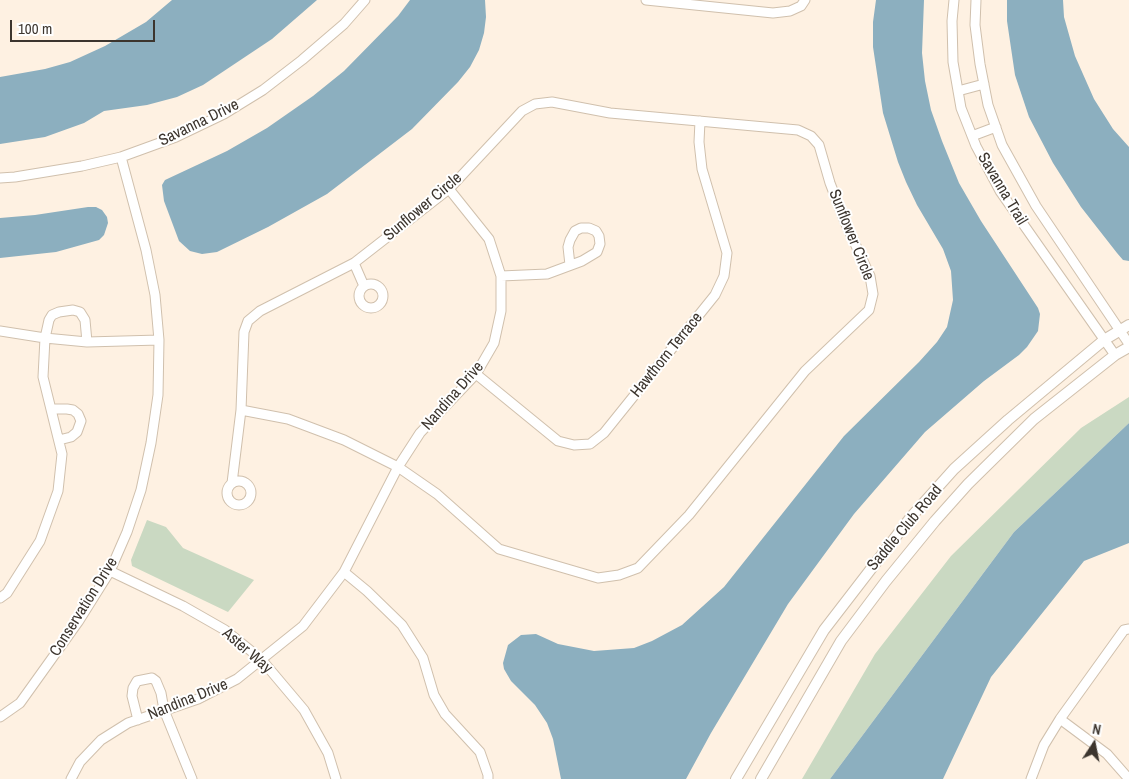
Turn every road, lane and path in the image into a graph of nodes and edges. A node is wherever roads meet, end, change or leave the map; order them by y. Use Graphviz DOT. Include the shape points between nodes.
graph roads {
  1 [pos="365,0"];
  2 [pos="646,0"];
  3 [pos="805,0"];
  4 [pos="954,0"];
  5 [pos="976,0"];
  6 [pos="658,1"];
  7 [pos="984,84"];
  8 [pos="958,91"];
  9 [pos="700,121"];
  10 [pos="996,127"];
  11 [pos="972,136"];
  12 [pos="121,157"];
  13 [pos="0,178"];
  14 [pos="449,189"];
  15 [pos="354,263"];
  16 [pos="570,265"];
  17 [pos="501,276"];
  18 [pos="364,286"];
  19 [pos="1124,328"];
  20 [pos="0,331"];
  21 [pos="45,338"];
  22 [pos="159,340"];
  23 [pos="1104,340"];
  24 [pos="87,342"];
  25 [pos="1129,346"];
  26 [pos="1115,355"];
  27 [pos="476,374"];
  28 [pos="52,409"];
  29 [pos="240,410"];
  30 [pos="59,440"];
  31 [pos="398,467"];
  32 [pos="232,483"];
  33 [pos="110,571"];
  34 [pos="344,572"];
  35 [pos="0,598"];
  36 [pos="1129,628"];
  37 [pos="261,660"];
  38 [pos="164,710"];
  39 [pos="0,717"];
  40 [pos="1060,718"];
  41 [pos="138,720"];
  42 [pos="71,779"];
  43 [pos="192,779"];
  44 [pos="336,779"];
  45 [pos="488,779"];
  46 [pos="736,779"];
  47 [pos="761,779"];
  48 [pos="1031,779"];
  49 [pos="1129,779"];
  1 -- 12 [label="street, Savanna Drive" via="344,24 263,90 224,114 176,137"];
  2 -- 6 [label="street"];
  3 -- 6 [label="street" via="790,11 773,13"];
  4 -- 8 [label="street, Savanna Trail" via="953,62"];
  5 -- 7 [label="street, Savanna Trail" via="975,25"];
  7 -- 8 [label="street"];
  7 -- 10 [label="street, Savanna Trail"];
  8 -- 11 [label="street, Savanna Trail"];
  9 -- 14 [label="street, Sunflower Circle" via="610,113 552,102 535,104 522,111"];
  9 -- 27 [label="street, Hawthorn Terrace" via="702,169 727,253 724,276 715,295 604,433 590,444 574,446 558,441"];
  9 -- 31 [label="street, Sunflower Circle" via="798,130 811,136 819,145 845,222 870,276 873,294 869,310 806,371 688,515 638,568 619,575 598,578 499,549 437,494"];
  10 -- 11 [label="street"];
  10 -- 19 [label="street, Savanna Trail" via="1002,145 1036,206"];
  11 -- 23 [label="street, Savanna Trail" via="1000,191"];
  12 -- 13 [label="street, Savanna Drive"];
  12 -- 22 [label="street, Conservation Drive" via="146,250"];
  14 -- 15 [label="street, Sunflower Circle"];
  14 -- 17 [label="street, Nandina Drive" via="489,239"];
  15 -- 18 [label="street"];
  15 -- 29 [label="street, Sunflower Circle" via="260,311 248,321 244,332"];
  16 -- 16 [label="street" via="597,252 600,244 596,232 589,228 575,231 568,247"];
  16 -- 17 [label="street" via="547,274"];
  17 -- 27 [label="street, Nandina Drive" via="501,311 494,343"];
  19 -- 23 [label="street, Saddle Club Road"];
  19 -- 25 [label="street, Savanna Trail"];
  20 -- 21 [label="street"];
  21 -- 24 [label="street"];
  21 -- 24 [label="street" via="52,315 73,310 80,312 85,320"];
  21 -- 28 [label="street" via="44,377"];
  22 -- 24 [label="street"];
  22 -- 33 [label="street, Conservation Drive" via="158,395 151,443 140,490"];
  23 -- 26 [label="street, Savanna Trail"];
  23 -- 46 [label="street, Saddle Club Road" via="954,469 911,517 824,630"];
  25 -- 26 [label="street, Saddle Club Road"];
  26 -- 47 [label="street, Saddle Club Road" via="1034,419 935,521 841,641"];
  27 -- 31 [label="street, Nandina Drive" via="420,433"];
  28 -- 30 [label="street"];
  28 -- 30 [label="street" via="73,410 81,422 71,437"];
  29 -- 31 [label="street, Sunflower Circle" via="288,419 344,440"];
  29 -- 32 [label="street, Sunflower Circle"];
  30 -- 35 [label="street" via="62,454 58,491 40,541 7,593"];
  31 -- 34 [label="street, Nandina Drive"];
  33 -- 37 [label="street, Aster Way" via="225,630"];
  33 -- 39 [label="street, Conservation Drive" via="20,703"];
  34 -- 37 [label="street, Nandina Drive" via="303,626"];
  34 -- 45 [label="street" via="402,625 422,658 434,695 445,714 480,752"];
  36 -- 40 [label="street" via="1124,630"];
  37 -- 38 [label="street, Nandina Drive" via="236,680 198,699"];
  37 -- 44 [label="street, Aster Way" via="304,710 328,753"];
  38 -- 41 [label="street, Nandina Drive"];
  38 -- 41 [label="street" via="156,681 152,678 137,681 132,696"];
  38 -- 43 [label="street"];
  40 -- 48 [label="street" via="1044,745"];
  40 -- 49 [label="street" via="1107,754"];
  41 -- 42 [label="street, Nandina Drive" via="101,740 80,762"];
}
